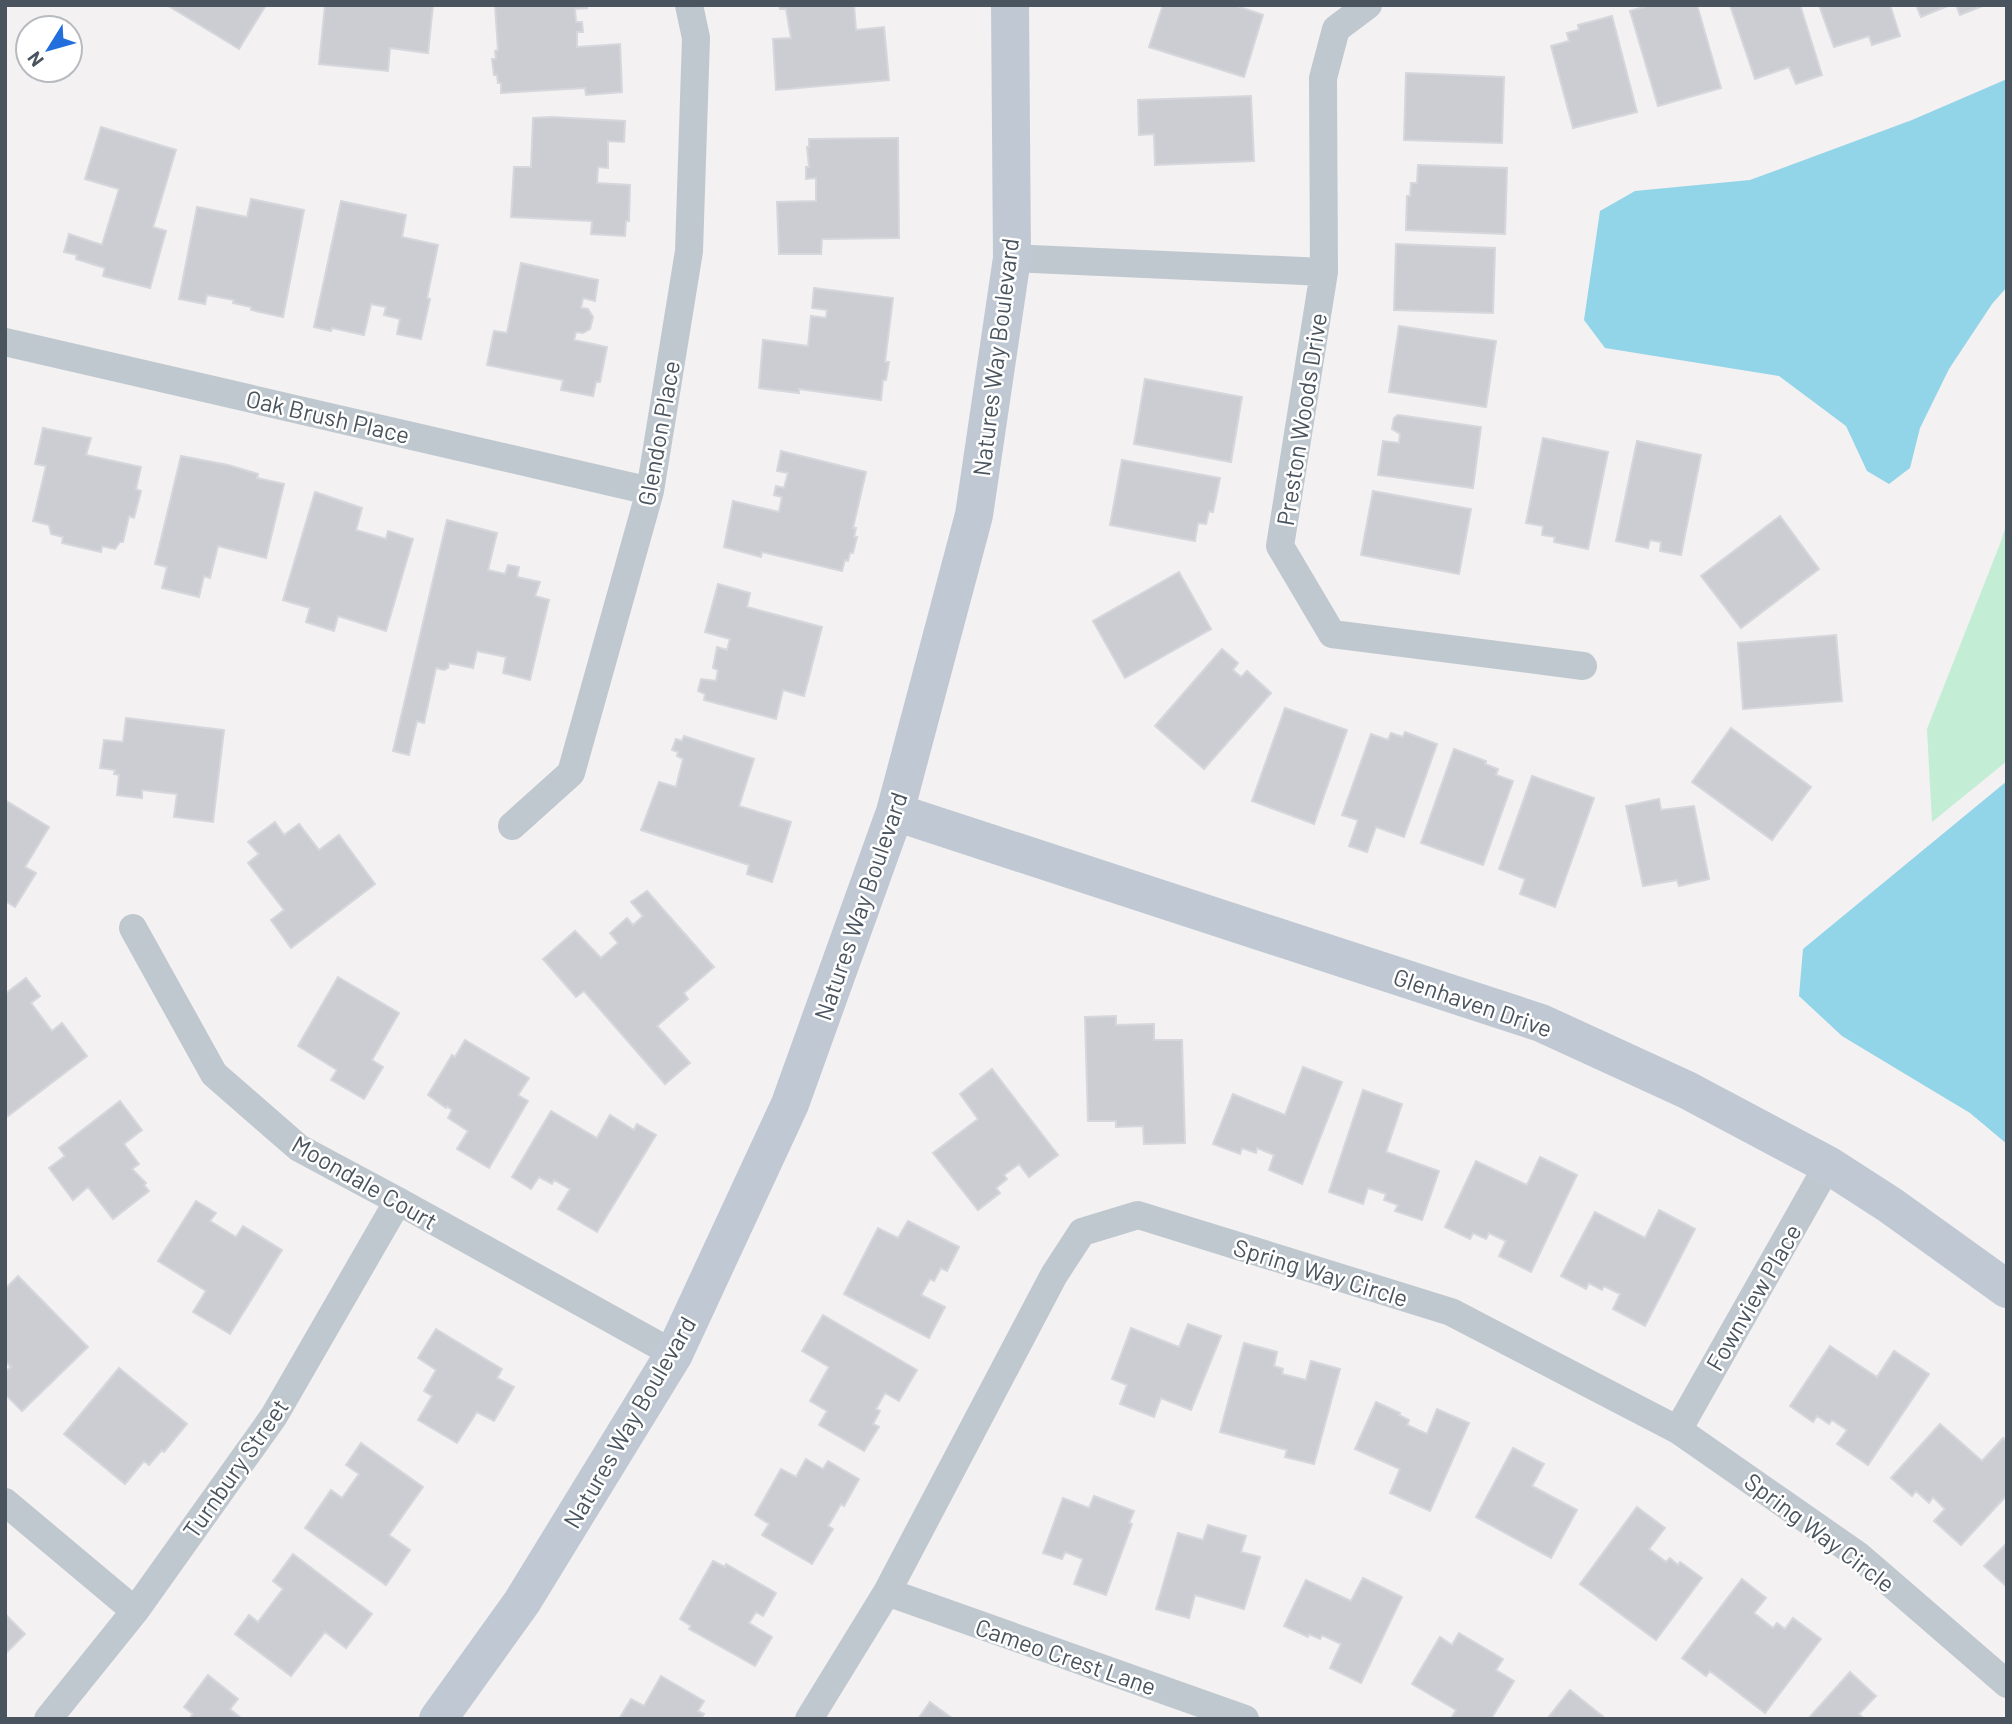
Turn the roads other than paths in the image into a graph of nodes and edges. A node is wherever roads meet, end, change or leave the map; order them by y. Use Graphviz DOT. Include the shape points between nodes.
graph roads {
  1 [pos="689,5"];
  2 [pos="1010,5"];
  3 [pos="1368,5"];
  4 [pos="1012,258"];
  5 [pos="1324,272"];
  6 [pos="5,342"];
  7 [pos="650,491"];
  8 [pos="1583,666"];
  9 [pos="895,812"];
  10 [pos="512,826"];
  11 [pos="133,928"];
  12 [pos="1828,1165"];
  13 [pos="398,1201"];
  14 [pos="2007,1289"];
  15 [pos="674,1354"];
  16 [pos="1678,1430"];
  17 [pos="5,1502"];
  18 [pos="887,1592"];
  19 [pos="135,1611"];
  20 [pos="2007,1684"];
  21 [pos="48,1719"];
  22 [pos="438,1719"];
  23 [pos="809,1719"];
  24 [pos="1245,1719"];
  1 -- 7 [label="street, Glendon Place" via="696,38 689,251"];
  2 -- 4 [label="street, Natures Way Boulevard"];
  3 -- 5 [label="street, Preston Woods Drive" via="1336,29 1324,78"];
  4 -- 5 [label="street"];
  4 -- 9 [label="street, Natures Way Boulevard" via="974,515"];
  5 -- 8 [label="street, Preston Woods Drive" via="1280,546 1332,634"];
  6 -- 7 [label="street, Oak Brush Place"];
  7 -- 10 [label="street, Glendon Place" via="571,773"];
  9 -- 12 [label="street, Glenhaven Drive" via="1541,1023 1688,1090"];
  9 -- 15 [label="street, Natures Way Boulevard" via="790,1104"];
  11 -- 13 [label="street, Moondale Court" via="214,1074 299,1148"];
  12 -- 14 [label="street, Glenhaven Drive"];
  12 -- 16 [label="street, Fownview Place"];
  13 -- 15 [label="street, Moondale Court"];
  13 -- 19 [label="street, Turnbury Street" via="274,1416"];
  15 -- 22 [label="street, Natures Way Boulevard" via="522,1602"];
  16 -- 18 [label="street, Spring Way Circle" via="1451,1312 1138,1215 1082,1233 1054,1275"];
  16 -- 20 [label="street, Spring Way Circle" via="1859,1556"];
  17 -- 19 [label="street"];
  18 -- 23 [label="street, Spring Way Circle"];
  18 -- 24 [label="street, Cameo Crest Lane"];
  19 -- 21 [label="street, Turnbury Street"];
}
